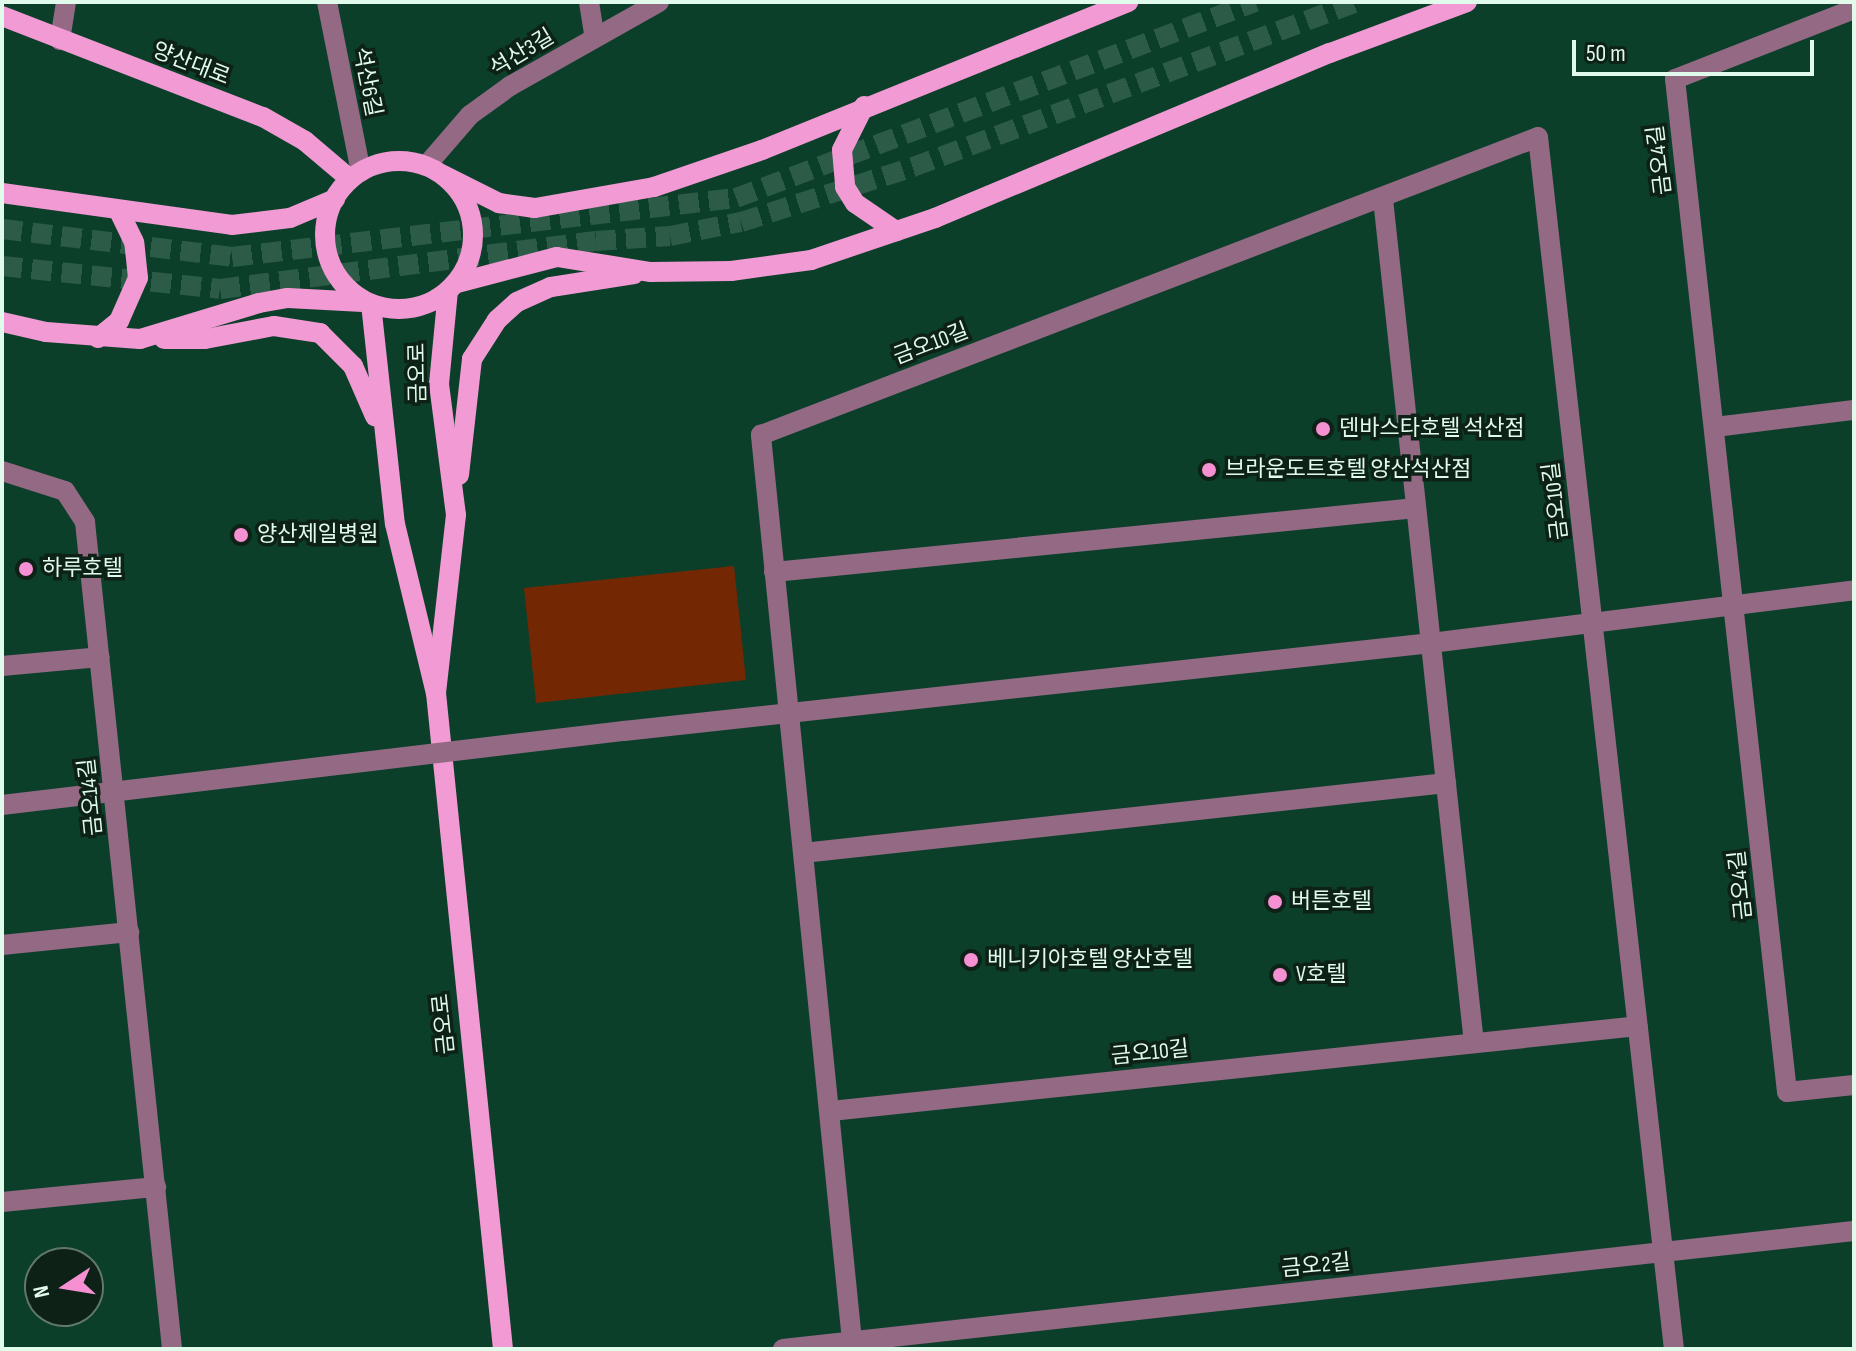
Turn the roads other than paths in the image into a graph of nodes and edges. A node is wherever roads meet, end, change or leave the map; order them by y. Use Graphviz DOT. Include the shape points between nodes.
graph roads {
  1 [pos="66,2"];
  2 [pos="327,2"];
  3 [pos="589,2"];
  4 [pos="659,2"];
  5 [pos="1128,2"];
  6 [pos="1467,2"];
  7 [pos="1854,9"];
  8 [pos="2,16"];
  9 [pos="595,38"];
  10 [pos="60,40"];
  11 [pos="864,106"];
  12 [pos="434,170"];
  13 [pos="356,176"];
  14 [pos="2,193"];
  15 [pos="335,199"];
  16 [pos="1383,199"];
  17 [pos="120,213"];
  18 [pos="896,231"];
  19 [pos="651,272"];
  20 [pos="452,287"];
  21 [pos="369,303"];
  22 [pos="2,322"];
  23 [pos="98,338"];
  24 [pos="140,339"];
  25 [pos="1854,410"];
  26 [pos="1715,427"];
  27 [pos="387,455"];
  28 [pos="2,471"];
  29 [pos="1416,508"];
  30 [pos="456,515"];
  31 [pos="774,572"];
  32 [pos="1854,590"];
  33 [pos="1734,605"];
  34 [pos="1594,623"];
  35 [pos="1431,643"];
  36 [pos="100,657"];
  37 [pos="2,666"];
  38 [pos="436,693"];
  39 [pos="790,716"];
  40 [pos="1446,783"];
  41 [pos="115,793"];
  42 [pos="2,805"];
  43 [pos="803,853"];
  44 [pos="129,932"];
  45 [pos="2,945"];
  46 [pos="1638,1026"];
  47 [pos="1474,1043"];
  48 [pos="1854,1085"];
  49 [pos="831,1111"];
  50 [pos="156,1187"];
  51 [pos="2,1202"];
  52 [pos="1854,1231"];
  53 [pos="1663,1252"];
  54 [pos="974,1328"];
  55 [pos="852,1341"];
  56 [pos="172,1349"];
  57 [pos="503,1349"];
  58 [pos="783,1349"];
  59 [pos="977,1349"];
  60 [pos="1674,1349"];
  1 -- 10 [label="street"];
  2 -- 13 [label="street, 석산6길"];
  3 -- 9 [label="street"];
  4 -- 9 [label="street, 석산3길"];
  5 -- 11 [label="main road"];
  6 -- 18 [label="main road"];
  7 -- 26 [label="street, 금오4길" via="1675,79"];
  8 -- 10 [label="main road, 양산대로"];
  9 -- 12 [label="street, 석산3길" via="480,108"];
  10 -- 13 [label="main road, 양산대로" via="263,117"];
  11 -- 12 [label="main road" via="762,150 654,187 577,204 535,208 499,203"];
  11 -- 18 [label="main road" via="842,150 845,187 855,203"];
  12 -- 13 [label="main road" via="382,163"];
  12 -- 20 [label="main road" via="470,214 469,262"];
  13 -- 15 [label="main road"];
  14 -- 17 [label="main road"];
  15 -- 17 [label="main road" via="261,224"];
  15 -- 21 [label="main road" via="326,222 333,269 347,288"];
  16 -- 29 [label="street"];
  16 -- 31 [label="street, 금오10길" via="761,435"];
  16 -- 34 [label="street, 금오10길" via="1538,137"];
  17 -- 23 [label="main road" via="134,242 138,278 119,321"];
  18 -- 19 [label="main road" via="811,260 731,271"];
  19 -- 20 [label="main road" via="557,257"];
  19 -- 30 [label="main road" via="533,293 482,338 467,387"];
  20 -- 21 [label="main road" via="411,309"];
  20 -- 30 [label="main road, 금오로" via="439,384"];
  21 -- 24 [label="main road" via="288,298"];
  21 -- 27 [label="main road, 금오로"];
  22 -- 23 [label="main road"];
  23 -- 24 [label="main road"];
  24 -- 27 [label="main road" via="205,339 274,326 320,333 353,366"];
  25 -- 26 [label="street"];
  26 -- 33 [label="street, 금오4길"];
  27 -- 38 [label="main road, 금오로" via="395,524"];
  28 -- 36 [label="street, 금오14길" via="65,491 85,522"];
  29 -- 31 [label="street"];
  29 -- 35 [label="street"];
  30 -- 38 [label="main road, 금오로"];
  31 -- 39 [label="street, 금오10길"];
  32 -- 33 [label="street"];
  33 -- 34 [label="street"];
  33 -- 48 [label="street, 금오4길" via="1787,1092"];
  34 -- 35 [label="street"];
  34 -- 46 [label="street, 금오10길"];
  35 -- 39 [label="street"];
  35 -- 40 [label="street"];
  36 -- 37 [label="street"];
  36 -- 41 [label="street, 금오14길"];
  38 -- 57 [label="main road, 금오로"];
  39 -- 41 [label="street, bridge"];
  39 -- 43 [label="street, 금오10길"];
  40 -- 43 [label="street"];
  40 -- 47 [label="street"];
  41 -- 42 [label="street"];
  41 -- 44 [label="street, 금오14길"];
  43 -- 49 [label="street, 금오10길"];
  44 -- 45 [label="street"];
  44 -- 50 [label="street, 금오14길"];
  46 -- 47 [label="street, 금오10길"];
  46 -- 53 [label="street, 금오10길"];
  47 -- 49 [label="street, 금오10길"];
  49 -- 55 [label="street, 금오10길"];
  50 -- 51 [label="street"];
  50 -- 56 [label="street, 금오14길"];
  52 -- 53 [label="street, 금오2길"];
  53 -- 54 [label="street, 금오2길"];
  53 -- 60 [label="street, 금오10길"];
  54 -- 55 [label="street, 금오2길"];
  54 -- 59 [label="street"];
  55 -- 58 [label="street, 금오2길"];
}
